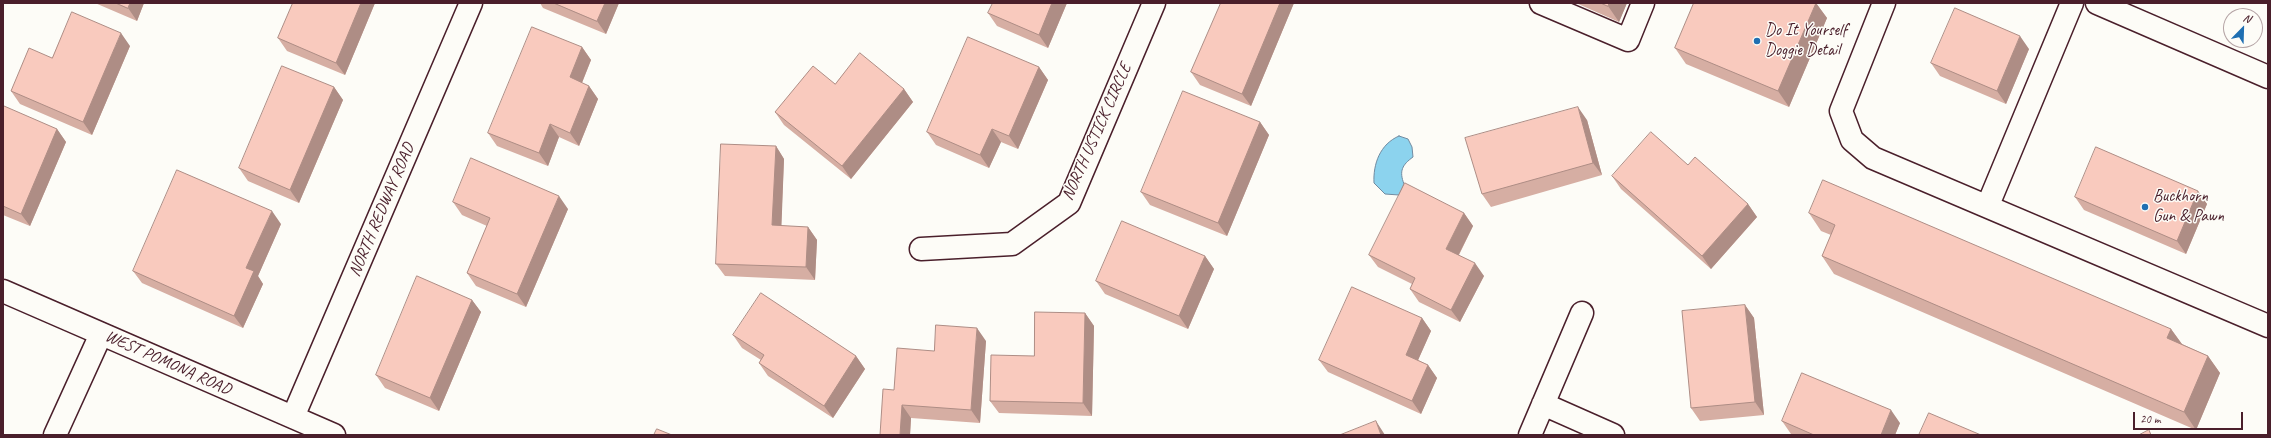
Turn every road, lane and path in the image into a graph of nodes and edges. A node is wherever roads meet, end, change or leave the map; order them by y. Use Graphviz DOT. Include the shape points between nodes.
graph roads {
  1 [pos="471,3"];
  2 [pos="1154,3"];
  3 [pos="1541,3"];
  4 [pos="1644,3"];
  5 [pos="1884,3"];
  6 [pos="2072,3"];
  7 [pos="2097,3"];
  8 [pos="2268,77"];
  9 [pos="1988,205"];
  10 [pos="921,249"];
  11 [pos="3,291"];
  12 [pos="1582,314"];
  13 [pos="2268,326"];
  14 [pos="101,334"];
  15 [pos="1543,404"];
  16 [pos="293,417"];
  17 [pos="55,435"];
  18 [pos="334,435"];
  19 [pos="1530,435"];
  20 [pos="1613,435"];
  1 -- 16 [label="street, NORTH REDWAY ROAD"];
  2 -- 10 [label="street, NORTH USTICK CIRCLE" via="1069,203 1012,244"];
  3 -- 4 [label="street" via="1628,40"];
  5 -- 9 [label="street" via="1842,111 1852,140 1873,158"];
  6 -- 9 [label="street"];
  7 -- 8 [label="street"];
  9 -- 13 [label="street"];
  11 -- 14 [label="street, WEST POMONA ROAD"];
  12 -- 15 [label="street"];
  14 -- 16 [label="street, WEST POMONA ROAD"];
  14 -- 17 [label="street"];
  15 -- 19 [label="street"];
  15 -- 20 [label="street"];
  16 -- 18 [label="street, WEST POMONA ROAD"];
}
